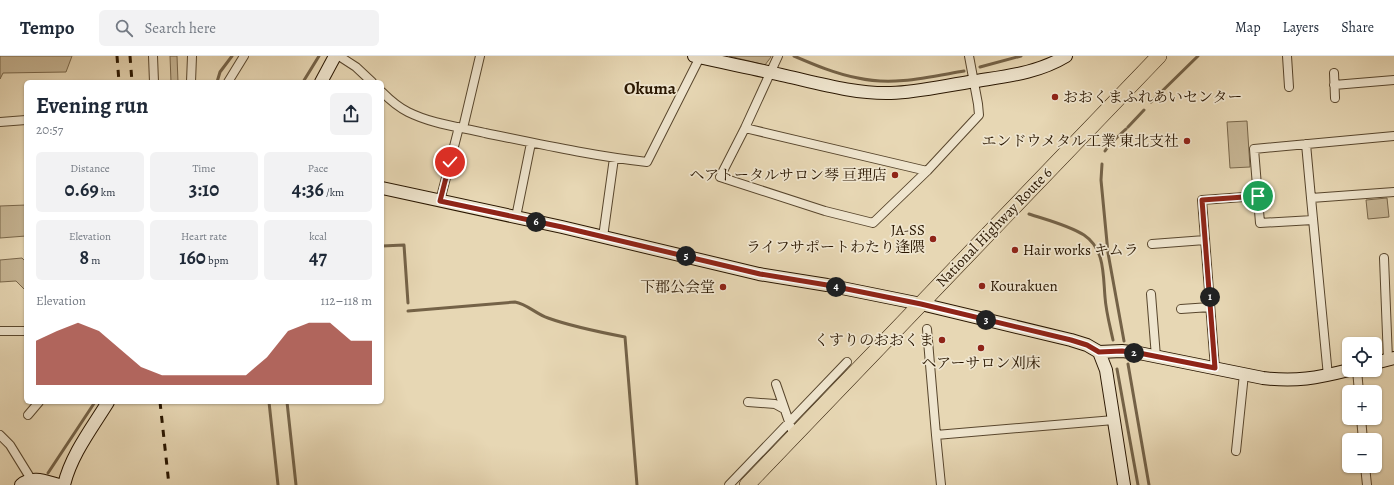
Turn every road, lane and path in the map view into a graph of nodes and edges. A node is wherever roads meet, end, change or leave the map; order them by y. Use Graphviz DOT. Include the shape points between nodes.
graph roads {
  1 [pos="153,56"];
  2 [pos="158,56"];
  3 [pos="192,56"];
  4 [pos="244,56"];
  5 [pos="335,56"];
  6 [pos="339,56"];
  7 [pos="480,56"];
  8 [pos="778,56"];
  9 [pos="969,56"];
  10 [pos="1066,56"];
  11 [pos="1159,56"];
  12 [pos="1287,56"];
  13 [pos="697,57"];
  14 [pos="770,72"];
  15 [pos="1334,73"];
  16 [pos="154,80"];
  17 [pos="159,80"];
  18 [pos="191,80"];
  19 [pos="229,80"];
  20 [pos="322,80"];
  21 [pos="370,80"];
  22 [pos="1394,80"];
  23 [pos="973,81"];
  24 [pos="1334,85"];
  25 [pos="1289,87"];
  26 [pos="384,94"];
  27 [pos="1334,98"];
  28 [pos="24,120"];
  29 [pos="0,122"];
  30 [pos="461,128"];
  31 [pos="745,128"];
  32 [pos="1394,136"];
  33 [pos="531,143"];
  34 [pos="1306,144"];
  35 [pos="614,158"];
  36 [pos="927,171"];
  37 [pos="384,188"];
  38 [pos="1394,192"];
  39 [pos="1258,196"];
  40 [pos="1311,198"];
  41 [pos="440,201"];
  42 [pos="516,217"];
  43 [pos="1313,220"];
  44 [pos="603,237"];
  45 [pos="1205,240"];
  46 [pos="1152,244"];
  47 [pos="1384,258"];
  48 [pos="1151,294"];
  49 [pos="921,304"];
  50 [pos="1210,307"];
  51 [pos="1181,309"];
  52 [pos="927,329"];
  53 [pos="0,331"];
  54 [pos="24,331"];
  55 [pos="1099,352"];
  56 [pos="1156,357"];
  57 [pos="1391,359"];
  58 [pos="847,362"];
  59 [pos="1215,368"];
  60 [pos="1342,372"];
  61 [pos="1244,374"];
  62 [pos="1328,376"];
  63 [pos="776,384"];
  64 [pos="748,402"];
  65 [pos="37,404"];
  66 [pos="107,404"];
  67 [pos="784,409"];
  68 [pos="28,415"];
  69 [pos="1114,420"];
  70 [pos="789,422"];
  71 [pos="0,435"];
  72 [pos="936,435"];
  73 [pos="794,436"];
  74 [pos="1236,451"];
  75 [pos="1366,473"];
  76 [pos="26,482"];
  77 [pos="59,485"];
  78 [pos="64,485"];
  79 [pos="729,485"];
  80 [pos="747,485"];
  81 [pos="941,485"];
  82 [pos="1124,485"];
  83 [pos="1367,485"];
  1 -- 16 [label="street"];
  2 -- 17 [label="street"];
  3 -- 18 [label="street"];
  4 -- 19 [label="street"];
  5 -- 20 [label="street"];
  6 -- 21 [label="street"];
  7 -- 30 [label="street"];
  8 -- 14 [label="street"];
  9 -- 23 [label="street"];
  10 -- 23 [label="street" via="1033,71"];
  11 -- 49 [label="highway, National Highway Route 6"];
  12 -- 25 [label="street"];
  13 -- 14 [label="street"];
  13 -- 35 [label="street" via="647,162"];
  14 -- 23 [label="street" via="862,92 922,90"];
  14 -- 31 [label="street"];
  15 -- 24 [label="street"];
  22 -- 24 [label="street"];
  23 -- 36 [label="street" via="979,115"];
  24 -- 27 [label="street"];
  26 -- 30 [label="street" via="409,113"];
  28 -- 29 [label="street"];
  30 -- 33 [label="street"];
  30 -- 41 [label="street"];
  31 -- 36 [label="street"];
  31 -- 36 [label="street" via="720,177 826,211 873,223"];
  32 -- 34 [label="street"];
  33 -- 35 [label="street"];
  33 -- 42 [label="street"];
  34 -- 39 [label="street" via="1254,149"];
  34 -- 40 [label="street"];
  35 -- 44 [label="street"];
  37 -- 41 [label="street"];
  38 -- 40 [label="street"];
  39 -- 43 [label="street" via="1260,223"];
  39 -- 45 [label="street" via="1202,200"];
  40 -- 43 [label="street"];
  41 -- 42 [label="street"];
  42 -- 44 [label="street"];
  43 -- 62 [label="street"];
  44 -- 49 [label="street" via="760,274"];
  45 -- 46 [label="street"];
  45 -- 50 [label="street"];
  47 -- 57 [label="street"];
  48 -- 56 [label="street"];
  49 -- 55 [label="street" via="1071,340"];
  49 -- 73 [label="highway, National Highway Route 6"];
  50 -- 51 [label="street"];
  50 -- 59 [label="street"];
  52 -- 72 [label="street"];
  53 -- 54 [label="street"];
  55 -- 56 [label="street" via="1122,351"];
  55 -- 69 [label="street" via="1106,370"];
  56 -- 59 [label="street"];
  58 -- 70 [label="street"];
  59 -- 61 [label="street"];
  60 -- 62 [label="street"];
  61 -- 62 [label="street" via="1281,380"];
  61 -- 74 [label="street"];
  63 -- 67 [label="street"];
  64 -- 67 [label="street" via="775,404"];
  65 -- 68 [label="street"];
  66 -- 78 [label="street" via="72,461"];
  67 -- 70 [label="street"];
  69 -- 72 [label="street"];
  69 -- 82 [label="street"];
  70 -- 73 [label="street"];
  70 -- 79 [label="street"];
  71 -- 76 [label="street" via="10,445"];
  72 -- 81 [label="street"];
  73 -- 80 [label="highway, National Highway Route 6"];
  75 -- 83 [label="street"];
  76 -- 77 [label="street"];
}
